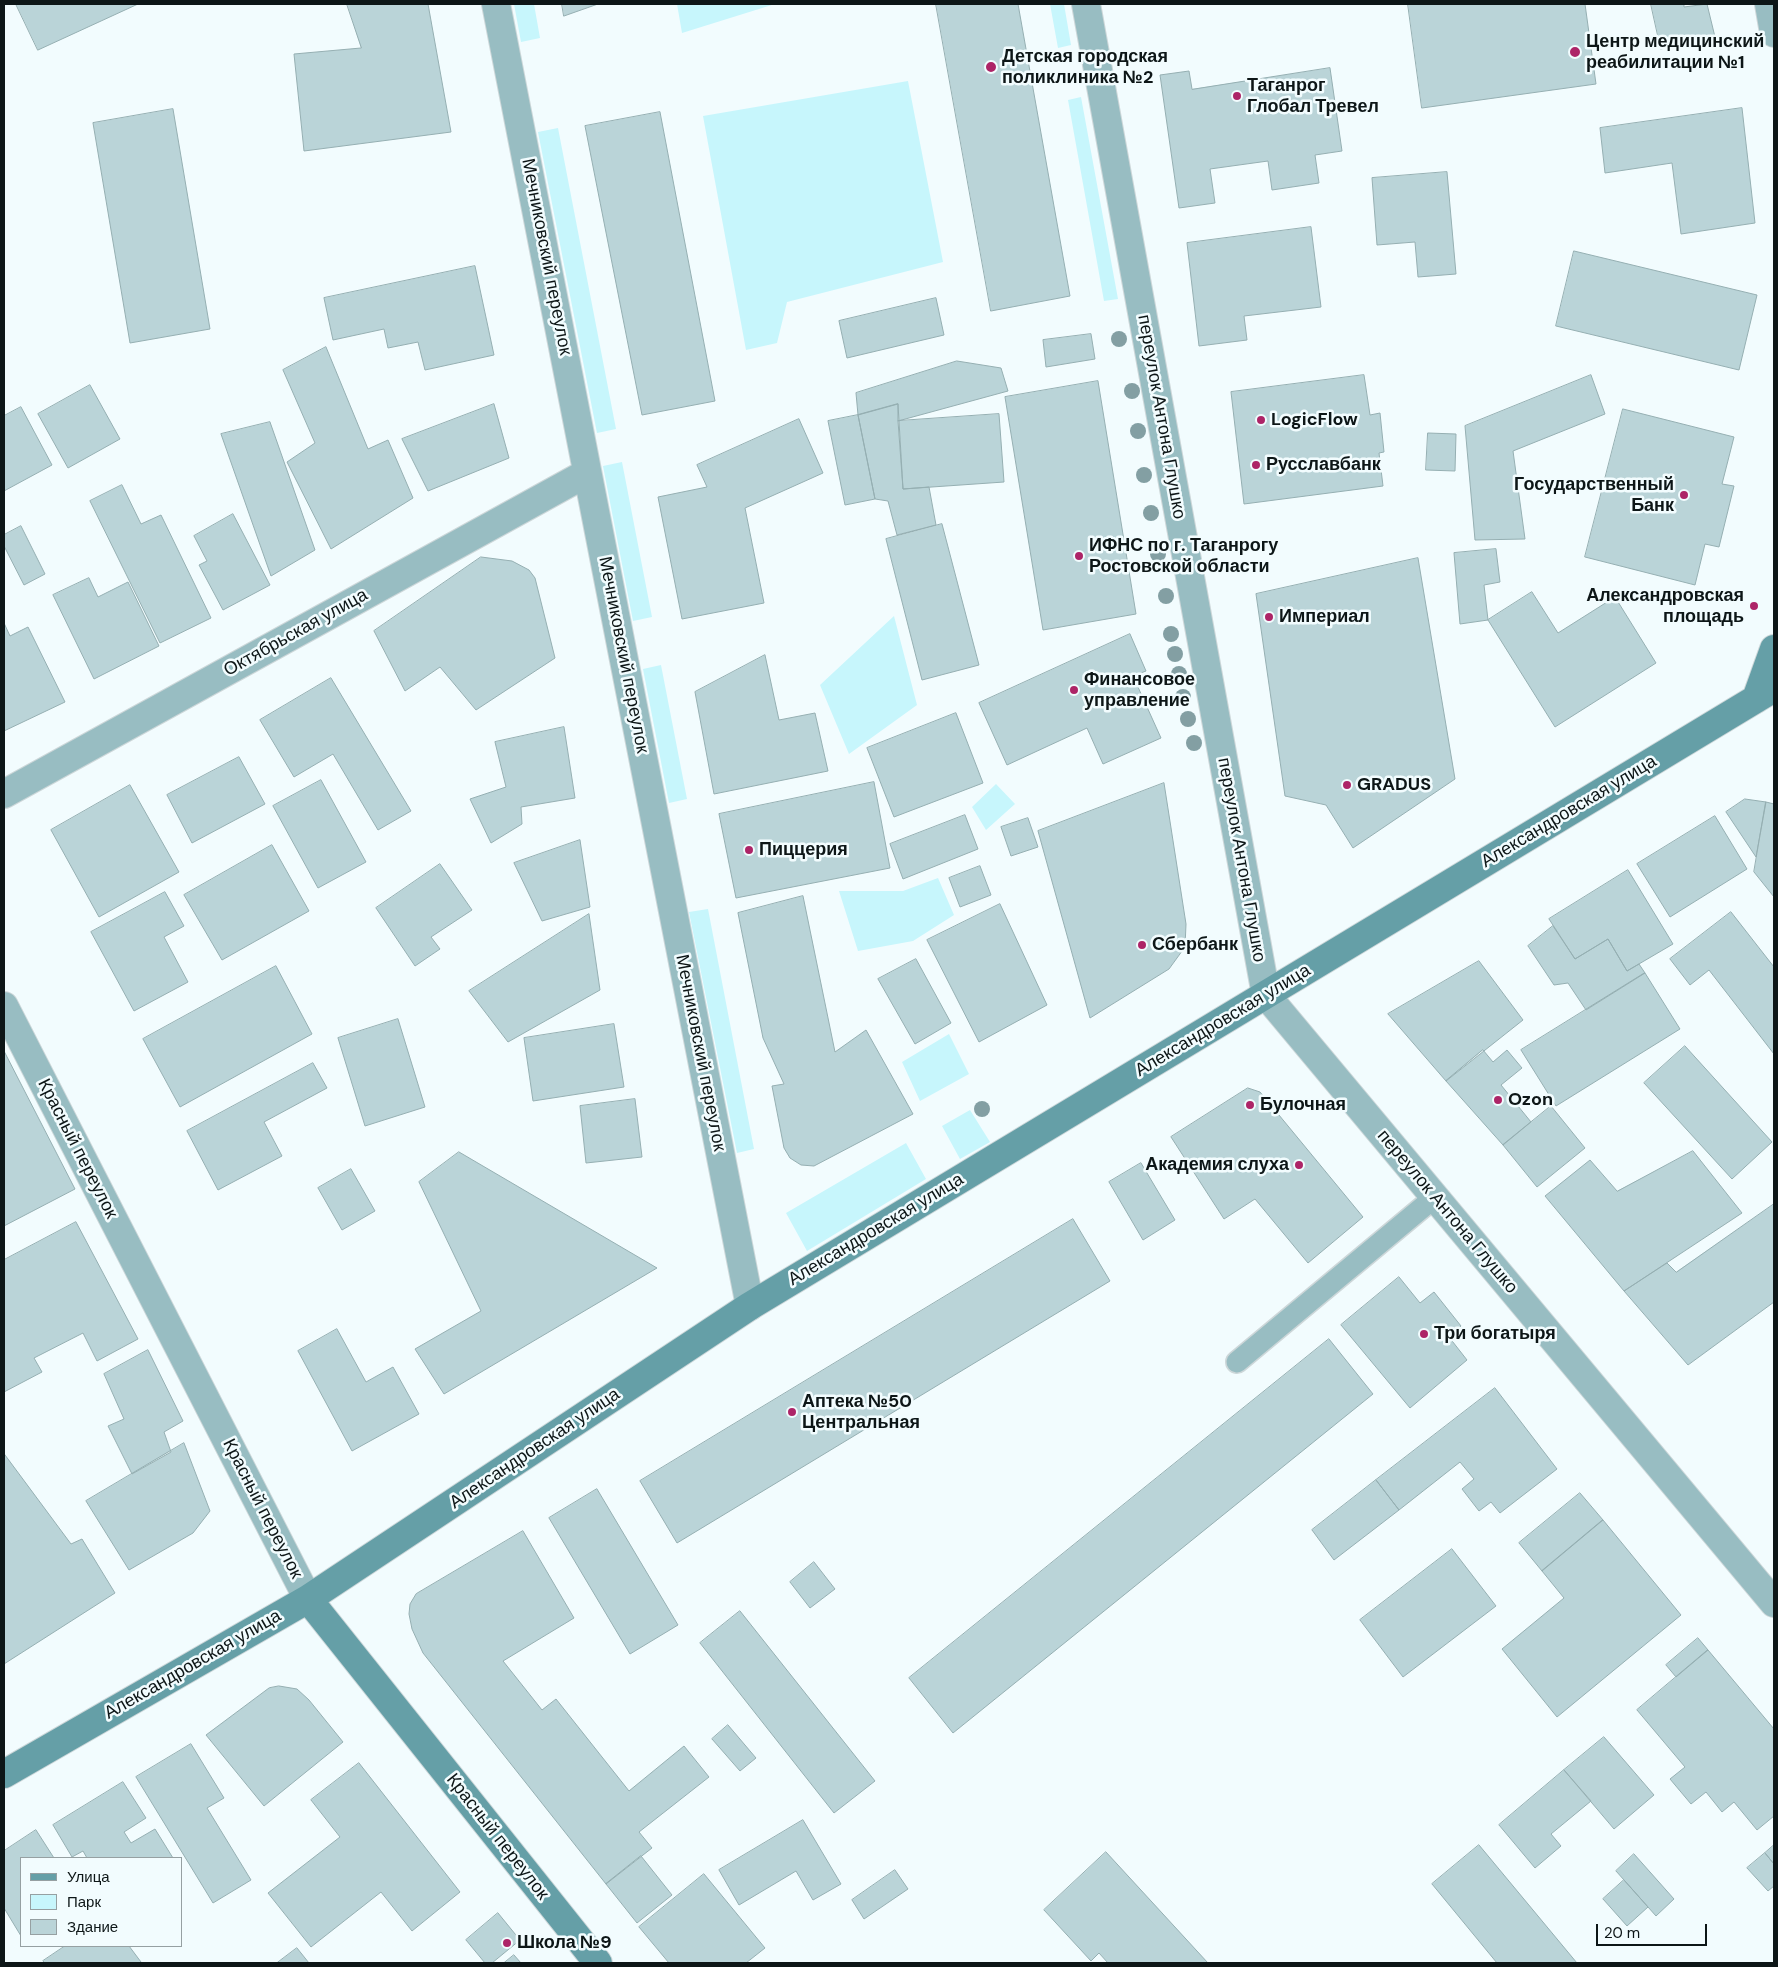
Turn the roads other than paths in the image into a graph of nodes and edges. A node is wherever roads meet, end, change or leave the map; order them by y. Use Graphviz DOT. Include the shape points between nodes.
graph roads {
  1 [pos="496,4"];
  2 [pos="1086,4"];
  3 [pos="1769,4"];
  4 [pos="1774,33"];
  5 [pos="587,473"];
  6 [pos="1774,649"];
  7 [pos="1765,694"];
  8 [pos="4,794"];
  9 [pos="1266,995"];
  10 [pos="4,1006"];
  11 [pos="1435,1197"];
  12 [pos="750,1306"];
  13 [pos="1237,1362"];
  14 [pos="308,1599"];
  15 [pos="1774,1604"];
  16 [pos="4,1774"];
  17 [pos="598,1963"];
  1 -- 5 [label="street, Мечниковский переулок"];
  2 -- 9 [label="street, переулок Антона Глушко"];
  3 -- 4 [label="street"];
  5 -- 8 [label="street, Октябрьская улица"];
  5 -- 12 [label="street, Мечниковский переулок"];
  6 -- 7 [label="main road, Александровская улица"];
  7 -- 9 [label="main road, Александровская улица"];
  9 -- 11 [label="street, переулок Антона Глушко"];
  9 -- 12 [label="main road, Александровская улица"];
  10 -- 14 [label="street, Красный переулок"];
  11 -- 13 [label="lane"];
  11 -- 15 [label="street, переулок Антона Глушко"];
  12 -- 14 [label="main road, Александровская улица"];
  14 -- 16 [label="main road, Александровская улица"];
  14 -- 17 [label="main road, Красный переулок"];
}
